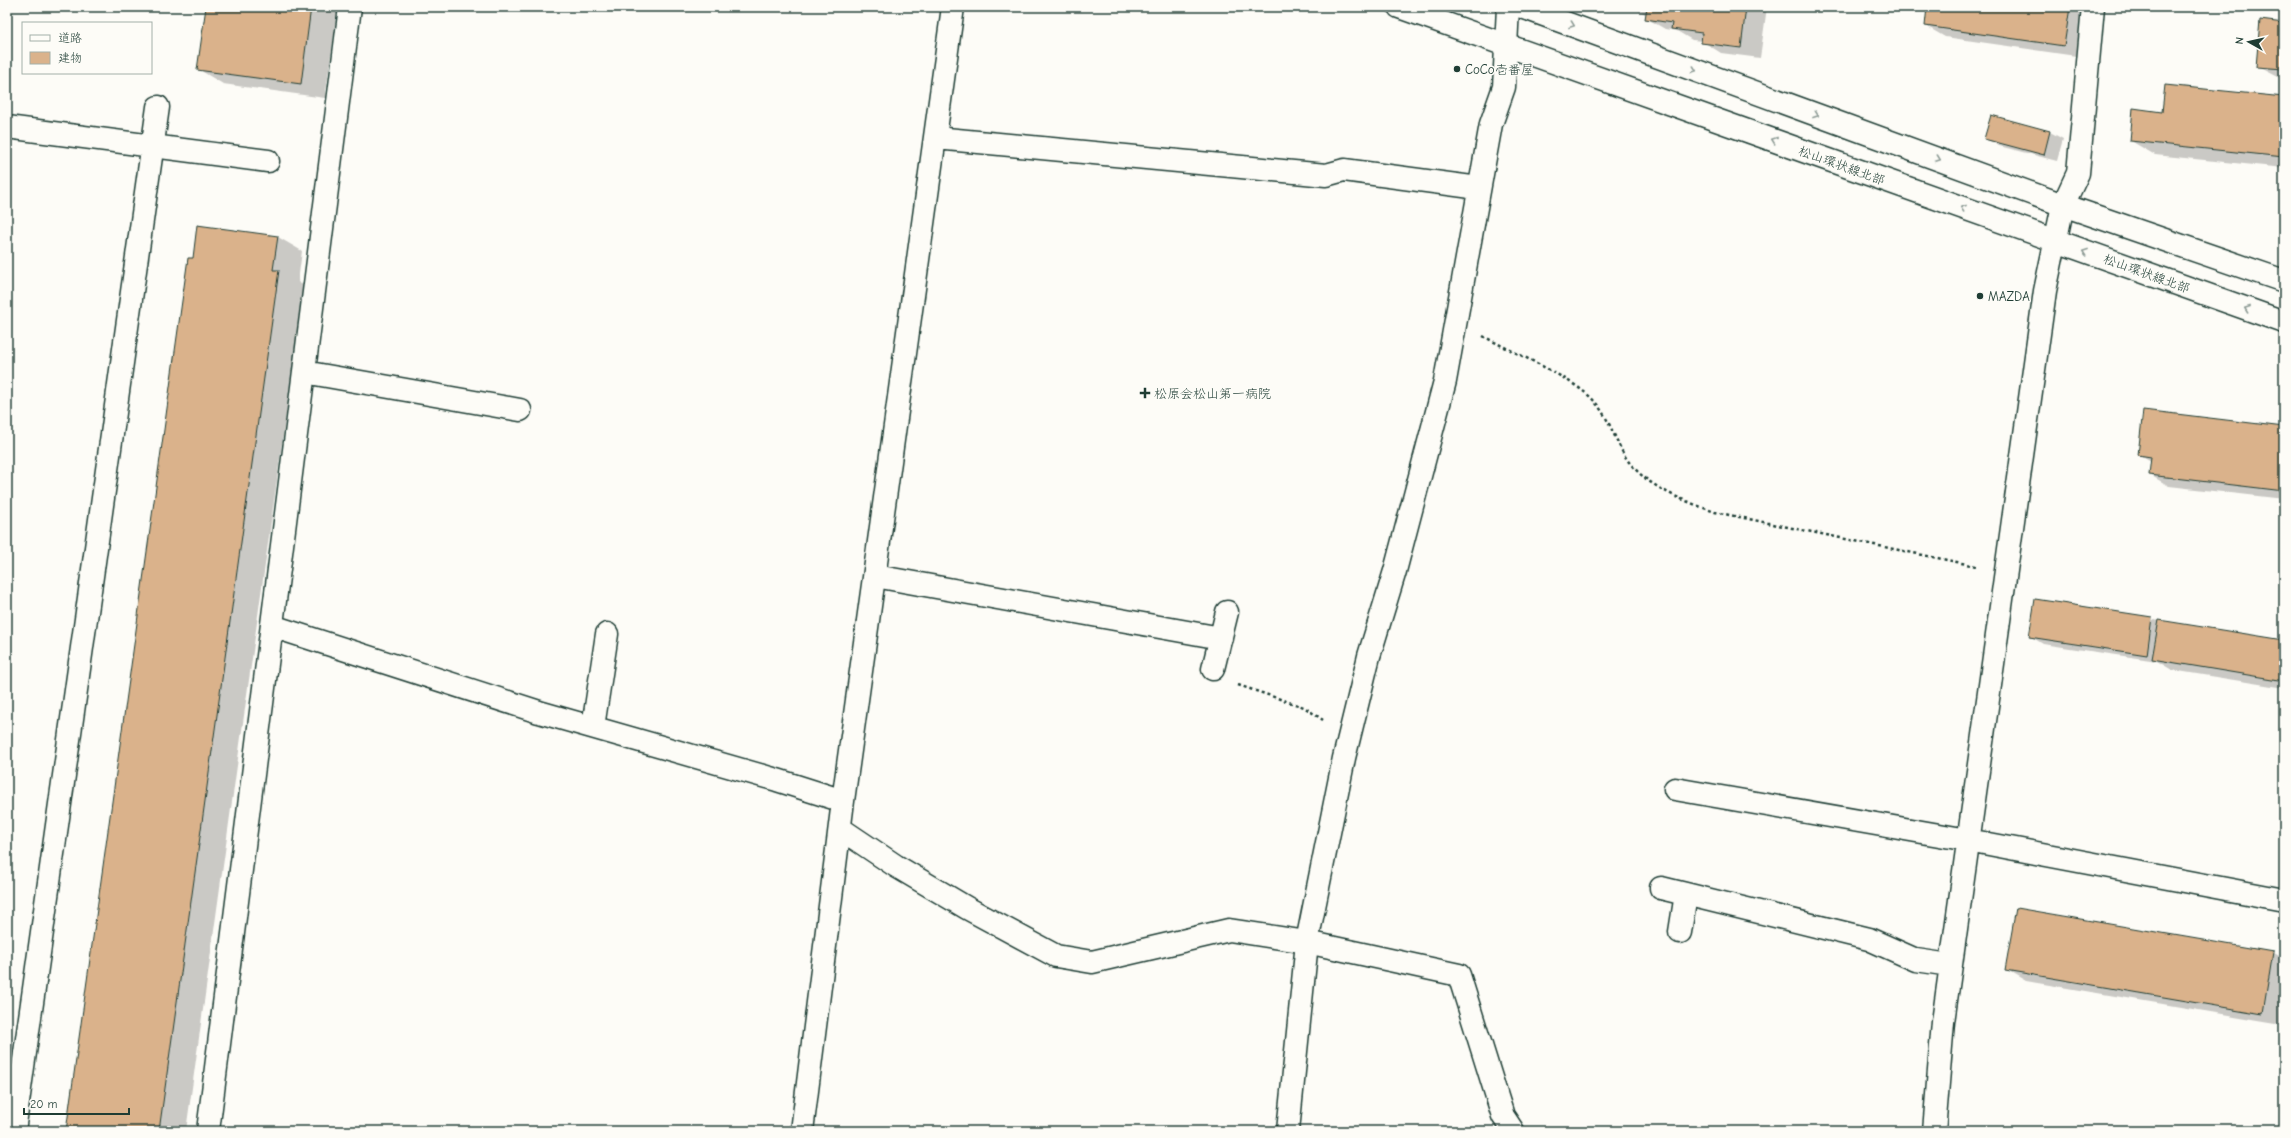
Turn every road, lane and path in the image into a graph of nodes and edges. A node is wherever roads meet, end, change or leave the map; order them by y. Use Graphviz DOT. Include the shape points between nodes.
graph roads {
  1 [pos="350,7"];
  2 [pos="953,7"];
  3 [pos="1399,7"];
  4 [pos="1508,7"];
  5 [pos="1522,7"];
  6 [pos="2093,7"];
  7 [pos="1506,44"];
  8 [pos="158,107"];
  9 [pos="7,126"];
  10 [pos="936,138"];
  11 [pos="153,145"];
  12 [pos="268,161"];
  13 [pos="1479,188"];
  14 [pos="2063,205"];
  15 [pos="2056,241"];
  16 [pos="2284,281"];
  17 [pos="1456,322"];
  18 [pos="2284,322"];
  19 [pos="304,372"];
  20 [pos="520,410"];
  21 [pos="2006,572"];
  22 [pos="875,576"];
  23 [pos="1227,612"];
  24 [pos="272,626"];
  25 [pos="606,634"];
  26 [pos="1221,638"];
  27 [pos="1213,669"];
  28 [pos="1237,685"];
  29 [pos="593,727"];
  30 [pos="1349,737"];
  31 [pos="1675,789"];
  32 [pos="843,801"];
  33 [pos="841,829"];
  34 [pos="1968,840"];
  35 [pos="1661,888"];
  36 [pos="1686,894"];
  37 [pos="2284,900"];
  38 [pos="1680,932"];
  39 [pos="1307,942"];
  40 [pos="1950,965"];
  41 [pos="14,1131"];
  42 [pos="208,1131"];
  43 [pos="802,1131"];
  44 [pos="1288,1131"];
  45 [pos="1513,1131"];
  46 [pos="1934,1131"];
  1 -- 19 [label="street"];
  2 -- 10 [label="street"];
  3 -- 7 [label="street, 松山環状線北部"];
  4 -- 7 [label="street"];
  5 -- 14 [label="street, one-way"];
  6 -- 14 [label="street" via="2078,173"];
  7 -- 13 [label="street" via="1504,87 1491,124"];
  15 -- 7 [label="street, 松山環状線北部, one-way"];
  8 -- 11 [label="street"];
  9 -- 11 [label="street"];
  10 -- 13 [label="street" via="1326,175 1344,170"];
  10 -- 22 [label="street"];
  11 -- 12 [label="street"];
  11 -- 41 [label="street"];
  13 -- 17 [label="street"];
  14 -- 15 [label="street"];
  14 -- 16 [label="street"];
  18 -- 15 [label="street, 松山環状線北部, one-way"];
  15 -- 21 [label="street" via="2045,291"];
  17 -- 21 [label="path" via="1571,383 1595,401 1610,424 1623,453 1638,473 1687,502 1716,512"];
  17 -- 30 [label="street" via="1445,381 1418,487 1369,656"];
  19 -- 20 [label="street"];
  19 -- 24 [label="street"];
  21 -- 34 [label="street"];
  22 -- 26 [label="street"];
  22 -- 32 [label="street"];
  23 -- 26 [label="street"];
  24 -- 29 [label="street"];
  24 -- 42 [label="street"];
  25 -- 29 [label="street"];
  26 -- 27 [label="street"];
  28 -- 30 [label="path" via="1304,707"];
  29 -- 32 [label="street"];
  30 -- 39 [label="street"];
  31 -- 34 [label="street"];
  32 -- 33 [label="street"];
  33 -- 39 [label="street" via="896,866 967,908 1056,956 1092,962 1229,930"];
  33 -- 43 [label="street"];
  34 -- 37 [label="street"];
  34 -- 40 [label="street"];
  35 -- 36 [label="street"];
  36 -- 38 [label="street"];
  36 -- 40 [label="street" via="1869,939 1916,960"];
  39 -- 44 [label="street"];
  39 -- 45 [label="street" via="1459,975 1503,1116"];
  40 -- 46 [label="street" via="1942,1022"];
}
